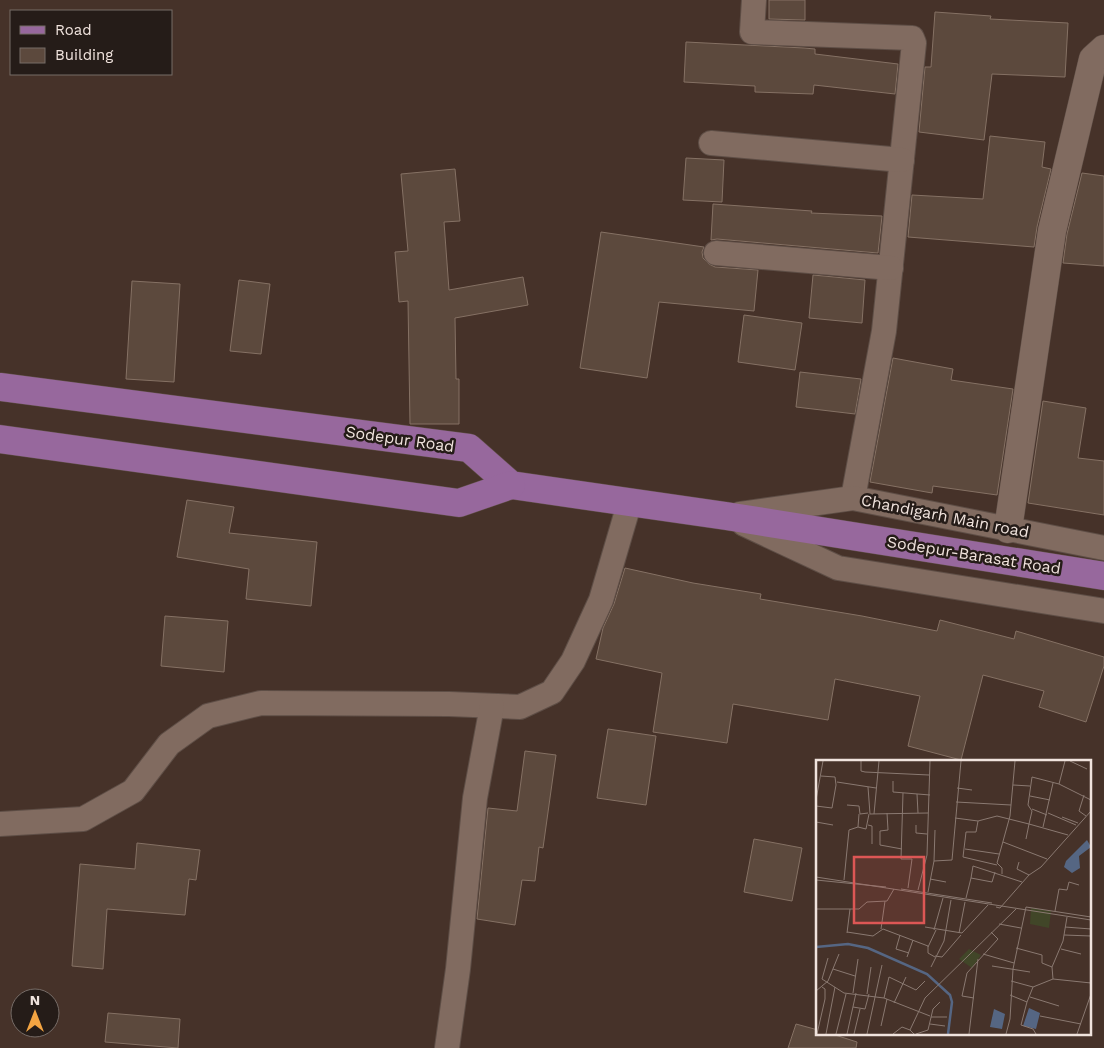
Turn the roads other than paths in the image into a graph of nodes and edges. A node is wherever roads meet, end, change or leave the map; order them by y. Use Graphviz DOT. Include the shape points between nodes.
graph roads {
  1 [pos="754,0"];
  2 [pos="1104,49"];
  3 [pos="711,143"];
  4 [pos="902,160"];
  5 [pos="716,253"];
  6 [pos="891,268"];
  7 [pos="0,387"];
  8 [pos="0,439"];
  9 [pos="511,485"];
  10 [pos="853,498"];
  11 [pos="630,501"];
  12 [pos="726,516"];
  13 [pos="1008,530"];
  14 [pos="1104,548"];
  15 [pos="1104,576"];
  16 [pos="1104,611"];
  17 [pos="492,706"];
  18 [pos="0,824"];
  19 [pos="447,1048"];
  1 -- 4 [label="street" via="752,32 912,38"];
  2 -- 13 [label="street" via="1093,59 1052,231"];
  3 -- 4 [label="street"];
  4 -- 6 [label="street"];
  5 -- 6 [label="street"];
  6 -- 10 [label="street" via="884,331"];
  7 -- 9 [label="main road, Sodepur Road" via="469,448"];
  8 -- 9 [label="main road" via="459,503"];
  9 -- 11 [label="main road"];
  10 -- 12 [label="street, Chandigarh Main road"];
  10 -- 13 [label="street, Chandigarh Main road"];
  11 -- 12 [label="main road"];
  11 -- 17 [label="street" via="601,600 573,661 552,692 520,707"];
  12 -- 15 [label="main road, Sodepur-Barasat Road"];
  12 -- 16 [label="street" via="838,568"];
  13 -- 14 [label="street, Chandigarh Main road"];
  17 -- 18 [label="street" via="261,703 208,716 168,744 133,791 83,819"];
  17 -- 19 [label="street" via="475,798"];
}
